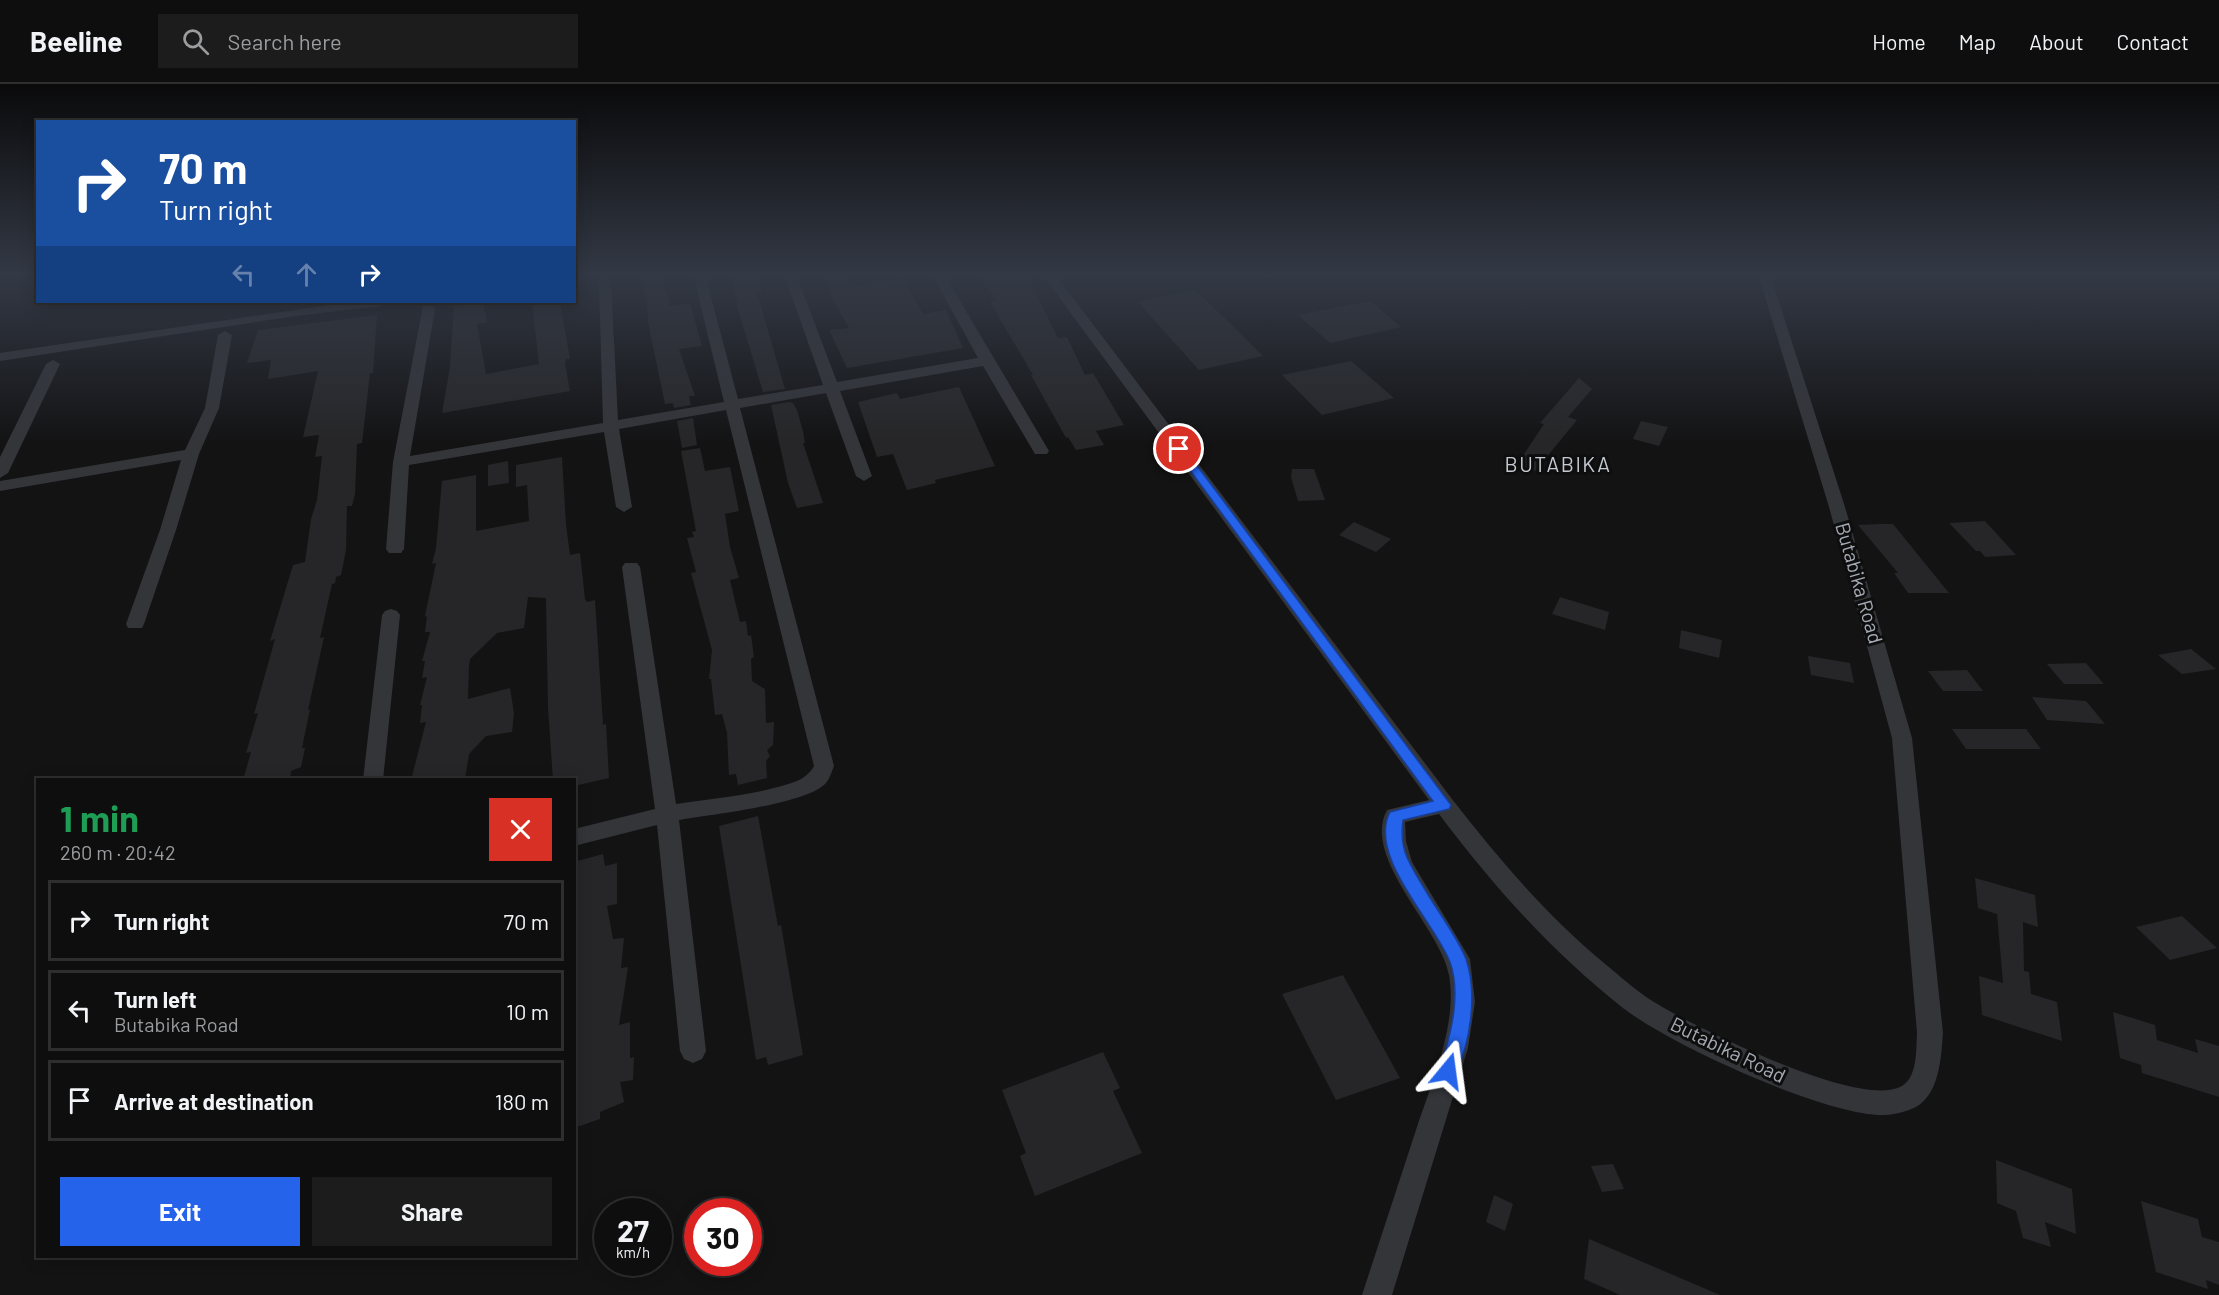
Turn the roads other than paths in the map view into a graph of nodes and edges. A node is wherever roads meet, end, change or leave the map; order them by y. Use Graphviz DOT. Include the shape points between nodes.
graph roads {
  1 [pos="183,331"];
  2 [pos="424,331"];
  3 [pos="607,331"];
  4 [pos="713,331"];
  5 [pos="811,331"];
  6 [pos="970,331"];
  7 [pos="1090,331"];
  8 [pos="1782,331"];
  9 [pos="225,335"];
  10 [pos="0,357"];
  11 [pos="987,361"];
  12 [pos="53,364"];
  13 [pos="832,388"];
  14 [pos="731,406"];
  15 [pos="611,426"];
  16 [pos="1041,451"];
  17 [pos="191,454"];
  18 [pos="401,462"];
  19 [pos="0,473"];
  20 [pos="864,476"];
  21 [pos="0,486"];
  22 [pos="624,507"];
  23 [pos="395,549"];
  24 [pos="631,567"];
  25 [pos="391,615"];
  26 [pos="135,624"];
  27 [pos="373,778"];
  28 [pos="1444,805"];
  29 [pos="667,814"];
  30 [pos="576,837"];
  31 [pos="693,1051"];
  32 [pos="1377,1295"];
  1 -- 10 [label="street"];
  2 -- 18 [label="street"];
  3 -- 15 [label="street"];
  4 -- 14 [label="street"];
  5 -- 13 [label="street"];
  6 -- 11 [label="street"];
  7 -- 28 [label="street, Butabika Road"];
  8 -- 28 [label="street, Butabika Road" via="1837,507 1902,738 1930,1033 1925,1079 1906,1099 1884,1104 1835,1094 1787,1080 1644,1009 1546,926 1489,864"];
  9 -- 17 [label="street" via="212,408"];
  11 -- 13 [label="street"];
  11 -- 16 [label="street"];
  12 -- 19 [label="street"];
  13 -- 14 [label="street"];
  13 -- 20 [label="street"];
  14 -- 15 [label="street"];
  14 -- 29 [label="street" via="824,766 818,778 805,788"];
  15 -- 18 [label="street"];
  15 -- 22 [label="street"];
  17 -- 21 [label="street"];
  17 -- 26 [label="street"];
  18 -- 23 [label="street"];
  24 -- 29 [label="street"];
  25 -- 27 [label="street"];
  28 -- 32 [label="street" via="1395,816 1395,849 1458,959 1463,1002 1455,1048"];
  29 -- 30 [label="street"];
  29 -- 31 [label="street"];
}
